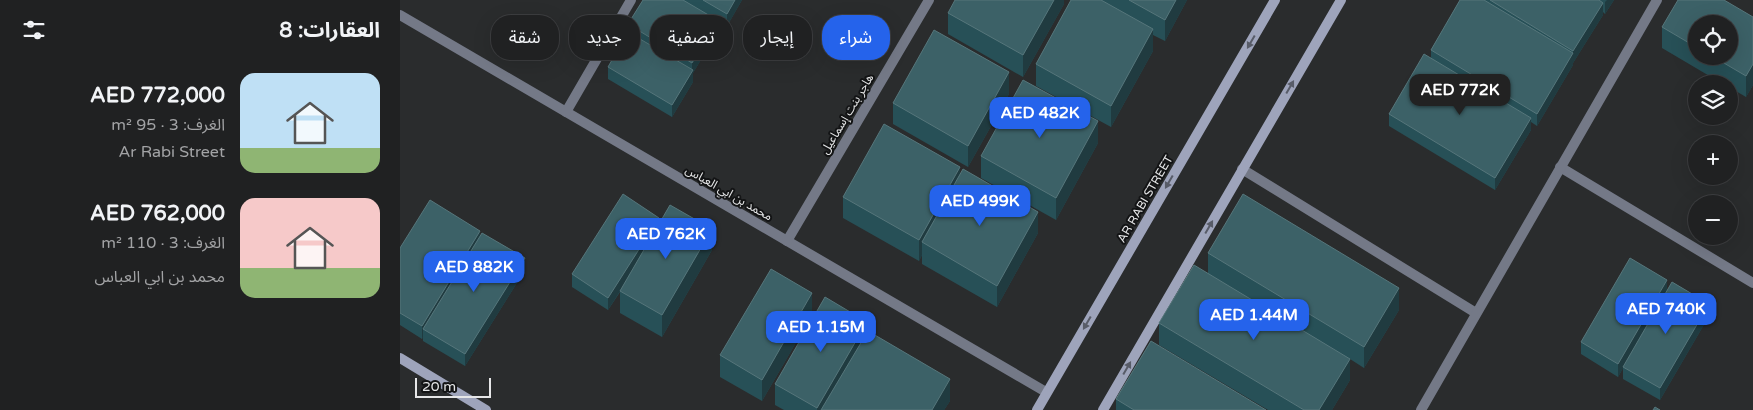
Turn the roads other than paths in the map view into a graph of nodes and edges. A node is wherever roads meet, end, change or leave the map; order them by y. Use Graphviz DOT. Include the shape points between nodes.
graph roads {
  1 [pos="631,0"];
  2 [pos="929,0"];
  3 [pos="1275,0"];
  4 [pos="1341,0"];
  5 [pos="1657,0"];
  6 [pos="400,15"];
  7 [pos="566,112"];
  8 [pos="1560,167"];
  9 [pos="1242,169"];
  10 [pos="787,241"];
  11 [pos="1753,283"];
  12 [pos="1476,313"];
  13 [pos="400,358"];
  14 [pos="1046,392"];
  15 [pos="486,410"];
  16 [pos="1037,410"];
  17 [pos="1103,410"];
  18 [pos="1421,410"];
  1 -- 7 [label="street"];
  2 -- 10 [label="street, هاجر بنت إسماعيل"];
  3 -- 14 [label="street, AR RABI STREET, one-way"];
  9 -- 4 [label="street, one-way"];
  5 -- 8 [label="street"];
  6 -- 7 [label="street, محمد بن ابي العباس"];
  7 -- 10 [label="street, محمد بن ابي العباس"];
  8 -- 11 [label="street"];
  8 -- 12 [label="street"];
  9 -- 12 [label="street"];
  17 -- 9 [label="street, one-way"];
  10 -- 14 [label="street, محمد بن ابي العباس"];
  12 -- 18 [label="street"];
  13 -- 15 [label="street"];
  14 -- 16 [label="street, AR RABI STREET"];
}
